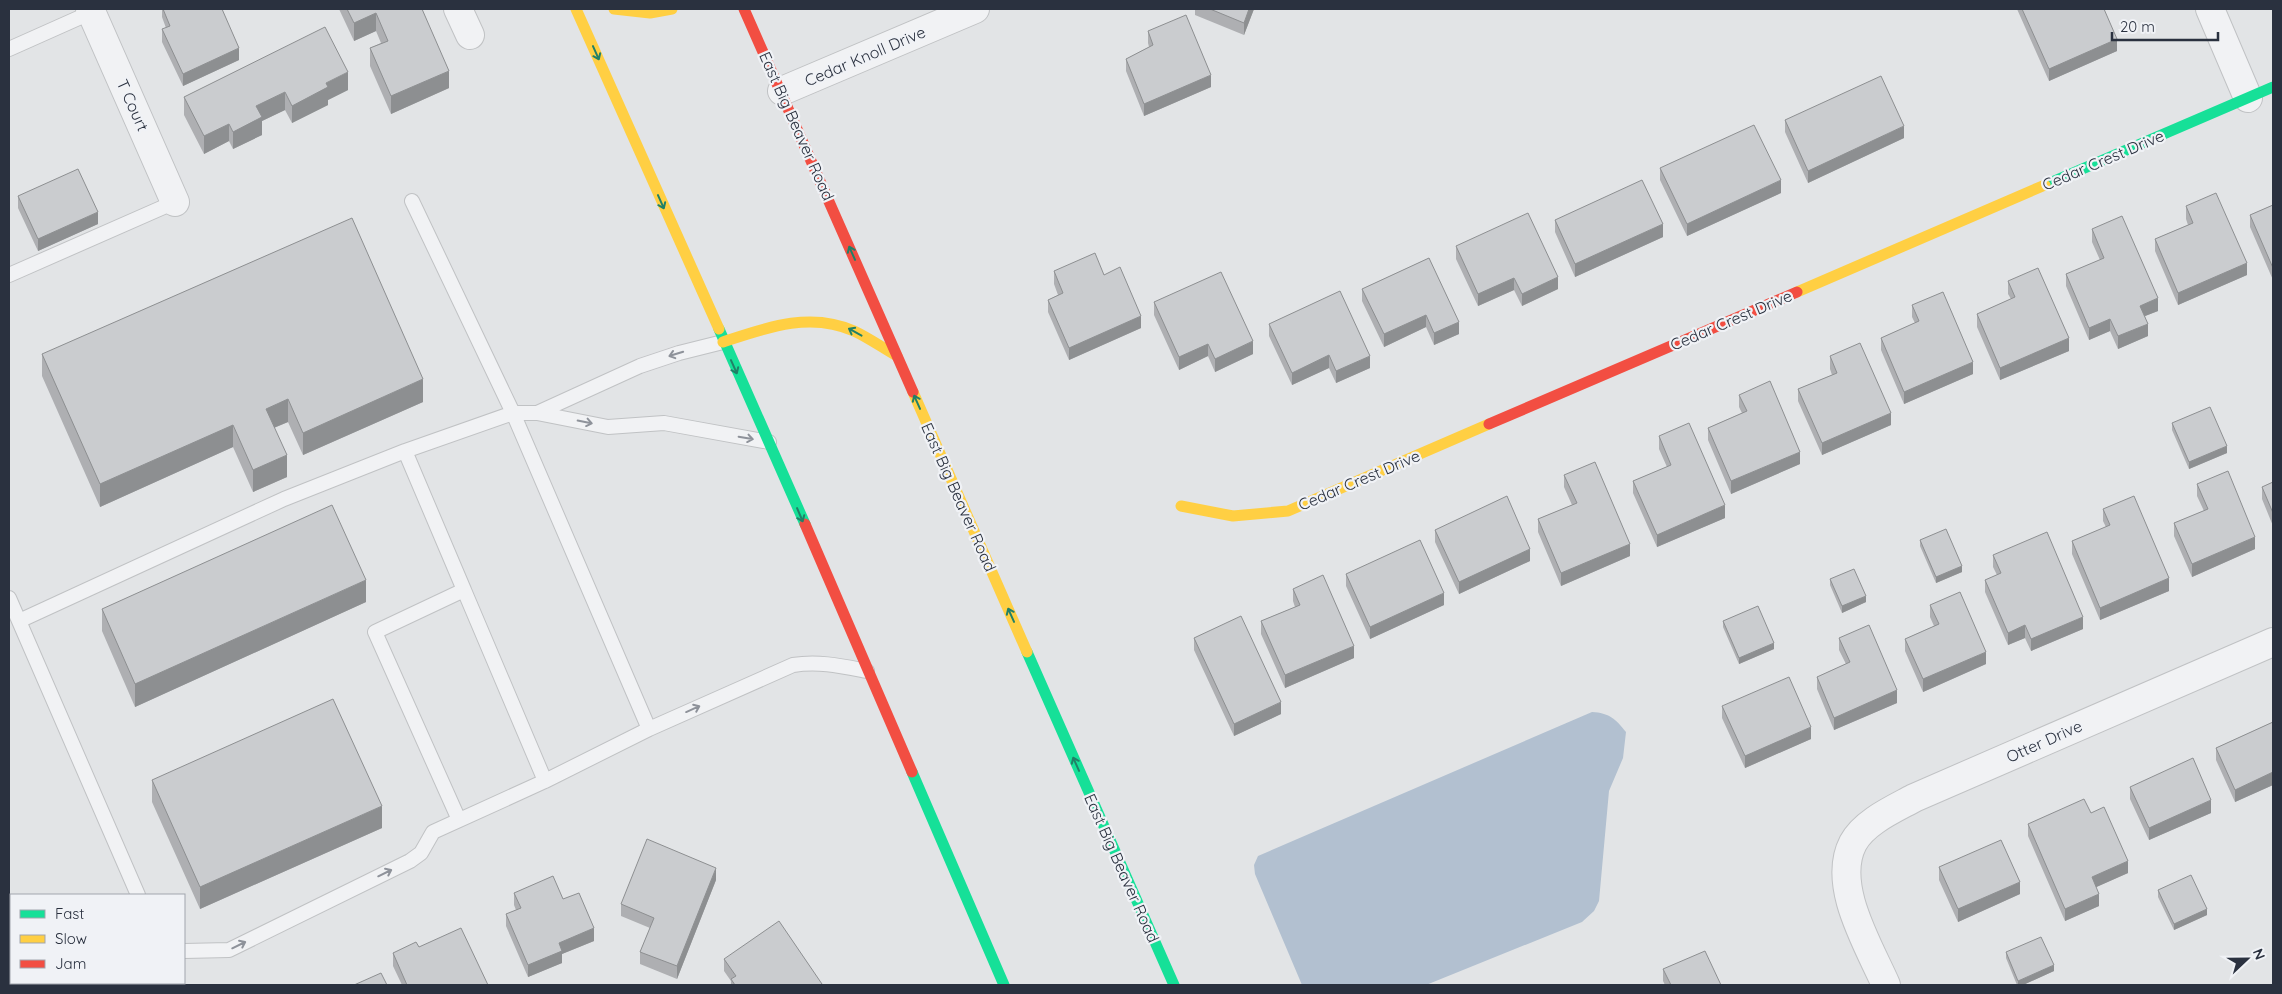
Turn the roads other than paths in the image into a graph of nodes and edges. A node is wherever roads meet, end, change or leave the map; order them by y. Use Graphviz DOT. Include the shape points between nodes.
graph roads {
  1 [pos="458,9"];
  2 [pos="576,9"];
  3 [pos="614,9"];
  4 [pos="672,9"];
  5 [pos="744,9"];
  6 [pos="975,9"];
  7 [pos="2210,9"];
  8 [pos="91,10"];
  9 [pos="470,35"];
  10 [pos="9,49"];
  11 [pos="2273,87"];
  12 [pos="782,91"];
  13 [pos="2248,98"];
  14 [pos="412,201"];
  15 [pos="175,202"];
  16 [pos="9,275"];
  17 [pos="723,342"];
  18 [pos="897,356"];
  19 [pos="513,413"];
  20 [pos="537,413"];
  21 [pos="769,442"];
  22 [pos="405,451"];
  23 [pos="1181,506"];
  24 [pos="464,590"];
  25 [pos="9,598"];
  26 [pos="19,622"];
  27 [pos="2273,642"];
  28 [pos="867,671"];
  29 [pos="649,729"];
  30 [pos="545,781"];
  31 [pos="459,820"];
  32 [pos="138,894"];
  33 [pos="188,952"];
  34 [pos="1004,985"];
  35 [pos="1174,985"];
  36 [pos="1886,985"];
  1 -- 9 [label="street"];
  2 -- 17 [label="main road, one-way"];
  3 -- 4 [label="main road" via="640,12"];
  5 -- 12 [label="main road, East Big Beaver Road"];
  6 -- 12 [label="street, Cedar Knoll Drive"];
  7 -- 13 [label="street"];
  8 -- 10 [label="lane"];
  8 -- 15 [label="street, T Court"];
  11 -- 13 [label="main road, Cedar Crest Drive"];
  18 -- 12 [label="main road, East Big Beaver Road, one-way"];
  13 -- 23 [label="main road, Cedar Crest Drive" via="1288,510 1233,516"];
  14 -- 19 [label="lane"];
  15 -- 16 [label="lane"];
  18 -- 17 [label="main road, one-way" via="848,328 823,321 799,321"];
  17 -- 20 [label="lane, one-way" via="640,366"];
  17 -- 21 [label="main road, one-way"];
  35 -- 18 [label="main road, East Big Beaver Road, one-way"];
  19 -- 20 [label="lane"];
  19 -- 22 [label="lane"];
  19 -- 29 [label="lane"];
  20 -- 21 [label="lane, one-way" via="608,427 664,423"];
  21 -- 28 [label="main road, one-way"];
  22 -- 24 [label="lane"];
  22 -- 26 [label="lane" via="284,499"];
  24 -- 30 [label="lane"];
  24 -- 31 [label="lane" via="375,632"];
  25 -- 26 [label="lane"];
  26 -- 32 [label="lane"];
  27 -- 36 [label="street, Otter Drive" via="1914,798 1869,825 1853,843 1845,872 1847,892"];
  29 -- 28 [label="lane, one-way" via="793,665 830,664"];
  28 -- 34 [label="main road"];
  29 -- 30 [label="lane"];
  30 -- 31 [label="lane"];
  33 -- 31 [label="lane, one-way" via="229,950 401,866 421,853 433,832"];
}
